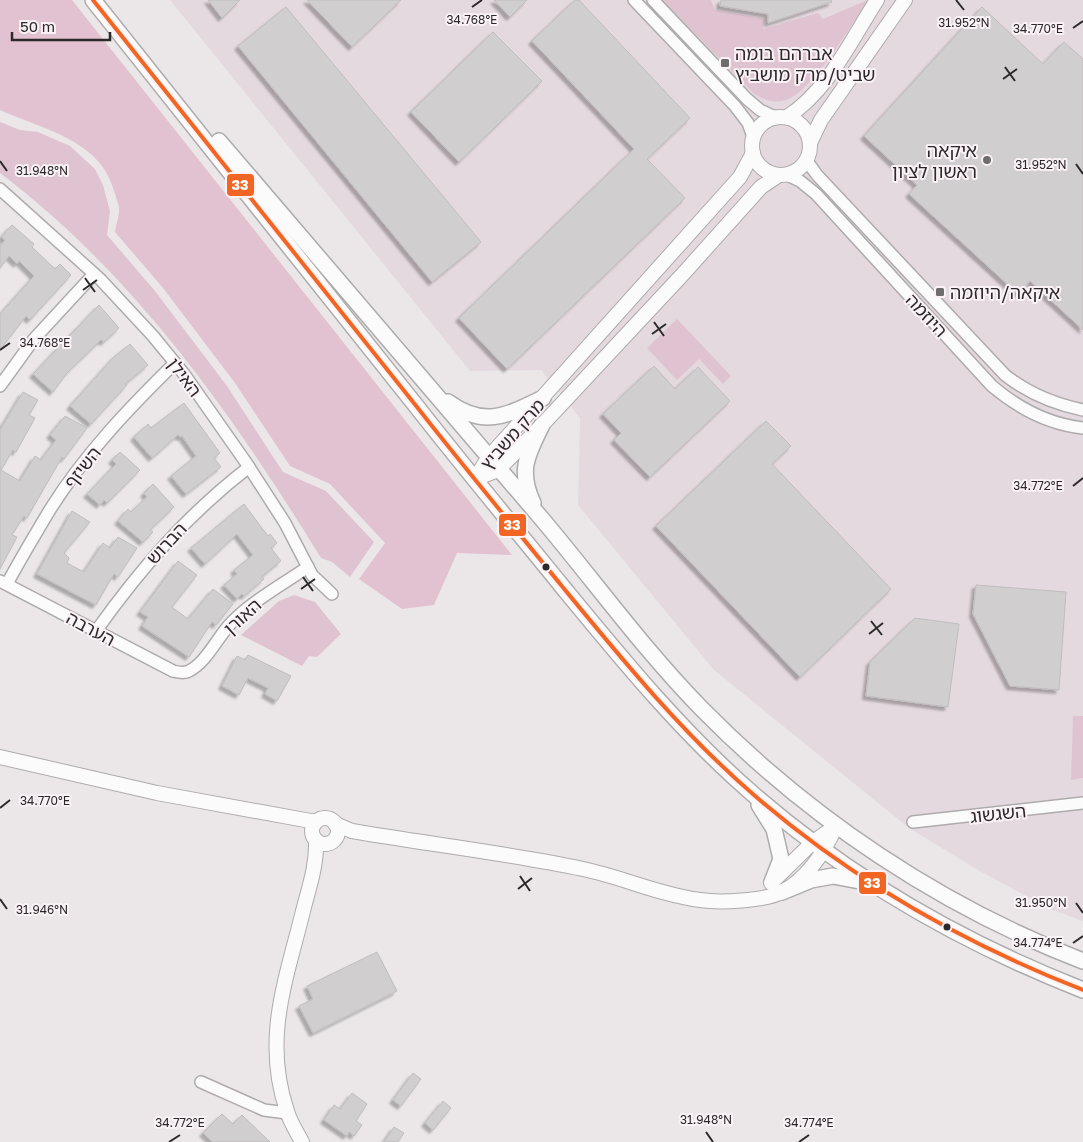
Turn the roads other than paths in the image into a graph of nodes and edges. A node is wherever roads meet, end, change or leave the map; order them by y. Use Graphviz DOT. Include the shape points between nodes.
graph roads {
  1 [pos="94,0"];
  2 [pos="634,0"];
  3 [pos="653,0"];
  4 [pos="877,0"];
  5 [pos="905,0"];
  6 [pos="781,117"];
  7 [pos="753,136"];
  8 [pos="810,143"];
  9 [pos="752,153"];
  10 [pos="807,161"];
  11 [pos="783,175"];
  12 [pos="1,192"];
  13 [pos="94,274"];
  14 [pos="175,363"];
  15 [pos="0,386"];
  16 [pos="431,390"];
  17 [pos="543,398"];
  18 [pos="1083,410"];
  19 [pos="542,426"];
  20 [pos="1083,428"];
  21 [pos="488,458"];
  22 [pos="249,468"];
  23 [pos="498,470"];
  24 [pos="475,479"];
  25 [pos="541,518"];
  26 [pos="308,567"];
  27 [pos="3,582"];
  28 [pos="332,594"];
  29 [pos="96,631"];
  30 [pos="183,673"];
  31 [pos="0,757"];
  32 [pos="750,792"];
  33 [pos="1083,803"];
  34 [pos="913,822"];
  35 [pos="836,826"];
  36 [pos="321,831"];
  37 [pos="819,846"];
  38 [pos="871,883"];
  39 [pos="777,887"];
  40 [pos="1083,961"];
  41 [pos="1083,990"];
  42 [pos="201,1082"];
  43 [pos="287,1113"];
  44 [pos="302,1142"];
  1 -- 16 [label="main road" via="361,305"];
  1 -- 24 [label="main road"];
  2 -- 7 [label="street" via="735,106"];
  3 -- 6 [label="street" via="747,99 760,110"];
  4 -- 6 [label="street" via="816,92 804,106"];
  5 -- 8 [label="street" via="821,120"];
  6 -- 7 [label="street" via="759,126"];
  6 -- 8 [label="street" via="801,124"];
  7 -- 9 [label="street, מרק משביץ"];
  8 -- 10 [label="street"];
  9 -- 11 [label="street" via="758,165 766,171"];
  9 -- 17 [label="street, מרק משביץ" via="740,177"];
  10 -- 11 [label="street, מרק משביץ" via="798,171"];
  10 -- 18 [label="street, היוזמה" via="1005,376 1047,400"];
  11 -- 19 [label="street, מרק משביץ" via="761,187"];
  11 -- 20 [label="street, היוזמה" via="800,181 816,194 998,391 1030,412"];
  12 -- 13 [label="street, האילן"];
  13 -- 14 [label="street, האילן" via="125,304"];
  13 -- 15 [label="street" via="34,339"];
  14 -- 22 [label="street, האילן"];
  14 -- 27 [label="street, השיזף" via="120,419 71,480"];
  16 -- 17 [label="main road" via="465,413 487,418 511,413"];
  16 -- 21 [label="main road"];
  17 -- 21 [label="street, מרק משביץ"];
  19 -- 23 [label="street, מרק משביץ"];
  19 -- 25 [label="main road" via="527,458 524,477"];
  21 -- 23 [label="main road"];
  21 -- 24 [label="street, מרק משביץ"];
  22 -- 26 [label="street, האילן"];
  22 -- 29 [label="street, הברוש" via="211,497 180,528 142,569"];
  23 -- 24 [label="street, מרק משביץ"];
  23 -- 25 [label="main road"];
  24 -- 32 [label="main road" via="648,690"];
  25 -- 35 [label="main road" via="700,707 774,776"];
  26 -- 28 [label="street, האילן"];
  26 -- 30 [label="street, האורן" via="233,621 200,662"];
  27 -- 29 [label="street, הערבה"];
  29 -- 30 [label="street, הערבה" via="173,671"];
  31 -- 36 [label="street"];
  32 -- 37 [label="main road"];
  32 -- 39 [label="main road" via="774,829 781,859"];
  33 -- 34 [label="street, השגשוג"];
  35 -- 37 [label="street"];
  35 -- 40 [label="main road" via="905,872 974,912 1016,934"];
  36 -- 39 [label="street" via="352,831 583,869 699,900 763,897"];
  36 -- 43 [label="street" via="296,944 282,988 276,1040 278,1077"];
  37 -- 38 [label="main road"];
  37 -- 39 [label="street" via="805,873"];
  38 -- 39 [label="main road" via="834,876"];
  38 -- 41 [label="main road" via="951,931"];
  42 -- 43 [label="street" via="264,1110"];
  43 -- 44 [label="street"];
}
